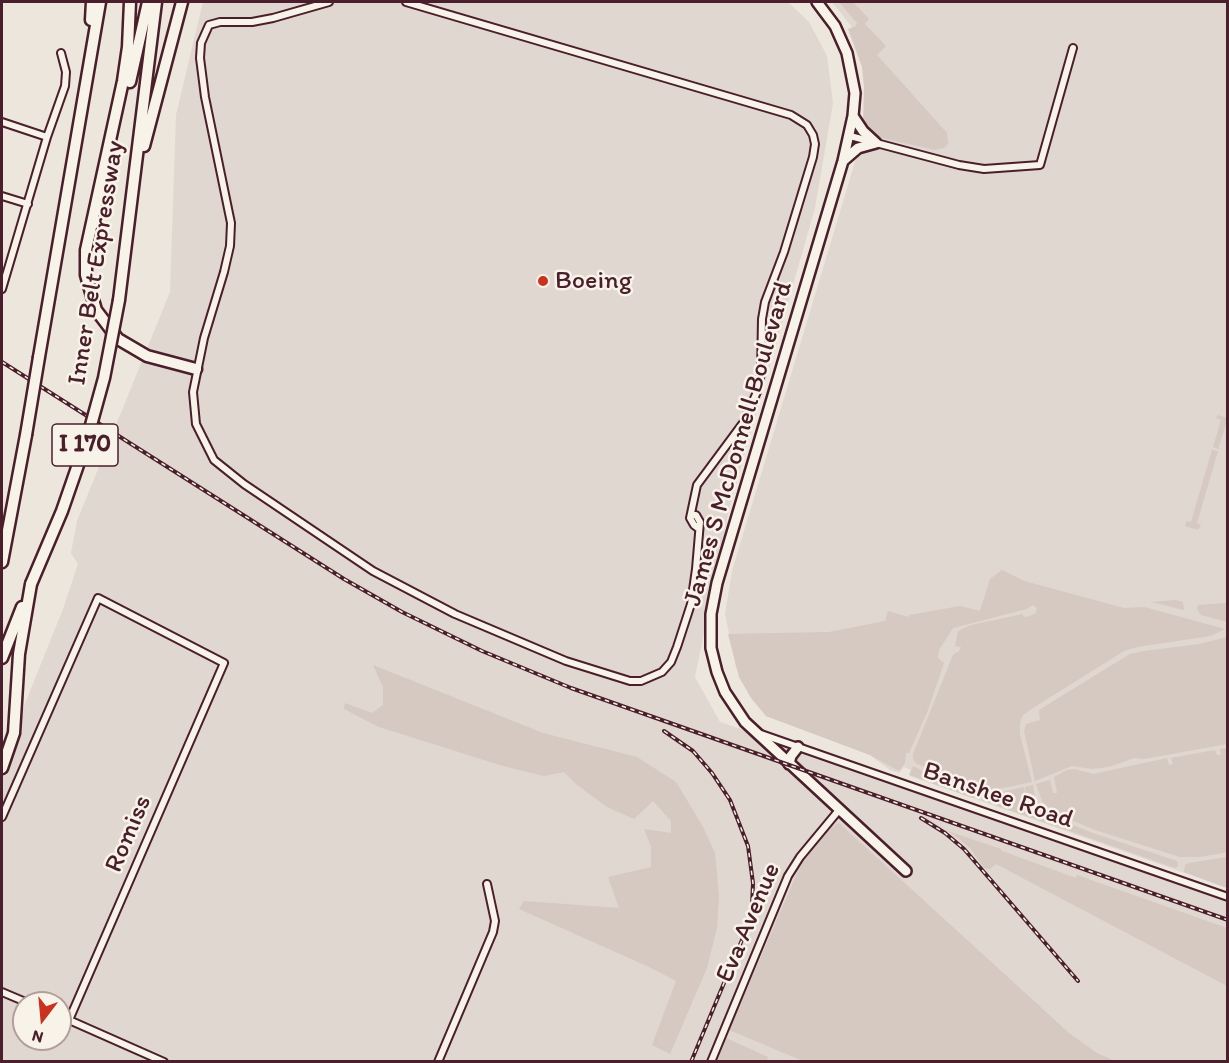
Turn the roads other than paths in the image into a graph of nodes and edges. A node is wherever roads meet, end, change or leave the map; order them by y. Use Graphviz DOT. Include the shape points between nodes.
graph roads {
  1 [pos="92,2"];
  2 [pos="100,2"];
  3 [pos="130,2"];
  4 [pos="148,2"];
  5 [pos="156,2"];
  6 [pos="182,2"];
  7 [pos="328,2"];
  8 [pos="405,2"];
  9 [pos="818,2"];
  10 [pos="1073,48"];
  11 [pos="61,53"];
  12 [pos="87,78"];
  13 [pos="853,116"];
  14 [pos="2,122"];
  15 [pos="47,136"];
  16 [pos="850,136"];
  17 [pos="876,143"];
  18 [pos="843,161"];
  19 [pos="135,178"];
  20 [pos="2,196"];
  21 [pos="28,204"];
  22 [pos="2,289"];
  23 [pos="196,369"];
  24 [pos="2,562"];
  25 [pos="31,584"];
  26 [pos="2,658"];
  27 [pos="755,732"];
  28 [pos="798,747"];
  29 [pos="789,764"];
  30 [pos="2,768"];
  31 [pos="839,810"];
  32 [pos="2,817"];
  33 [pos="906,871"];
  34 [pos="487,885"];
  35 [pos="1227,897"];
  36 [pos="72,1013"];
  37 [pos="72,1021"];
  38 [pos="164,1062"];
  39 [pos="438,1062"];
  40 [pos="711,1062"];
  1 -- 12 [label="highway"];
  2 -- 12 [label="highway, Inner Belt Expressway / I 170"];
  3 -- 23 [label="highway" via="123,81 85,263 88,288 96,310 118,339 147,356"];
  4 -- 23 [label="highway" via="95,236 92,276 100,304 116,328 136,344"];
  5 -- 19 [label="highway, Inner Belt Expressway / I 170"];
  6 -- 19 [label="highway"];
  7 -- 23 [label="street" via="252,22 220,22 209,25 204,33 200,58 204,97 231,223 224,272"];
  8 -- 23 [label="street" via="791,115 807,125 813,135 813,157 765,302 757,392 743,423 697,486 692,515 700,522 691,604 671,662 662,672 641,681 618,679 563,660 440,606 370,570 214,460 196,424"];
  9 -- 13 [label="main road, James S McDonnell Boulevard" via="848,52 854,81"];
  10 -- 17 [label="street" via="1040,165 984,169"];
  11 -- 15 [label="street" via="66,78"];
  12 -- 24 [label="highway, Inner Belt Expressway / I 170, bridge"];
  13 -- 16 [label="main road, James S McDonnell Boulevard"];
  13 -- 17 [label="main road"];
  14 -- 15 [label="street"];
  15 -- 21 [label="street"];
  16 -- 17 [label="street"];
  16 -- 18 [label="main road, James S McDonnell Boulevard"];
  17 -- 18 [label="main road" via="858,148"];
  18 -- 27 [label="main road, James S McDonnell Boulevard" via="712,603 711,648 720,682 734,708"];
  19 -- 25 [label="highway, Inner Belt Expressway / I 170, bridge" via="108,358 88,436"];
  20 -- 21 [label="street"];
  21 -- 22 [label="street"];
  25 -- 26 [label="highway, Inner Belt Expressway / I 170"];
  25 -- 30 [label="highway" via="19,654 14,733"];
  27 -- 28 [label="street, Banshee Road"];
  27 -- 29 [label="main road, James S McDonnell Boulevard"];
  28 -- 29 [label="main road"];
  28 -- 35 [label="street, Banshee Road"];
  29 -- 31 [label="main road, James S McDonnell Boulevard"];
  31 -- 33 [label="main road, James S McDonnell Boulevard"];
  31 -- 40 [label="street, Eva Avenue" via="788,876"];
  32 -- 36 [label="street, Romiss" via="98,598 224,663"];
  34 -- 39 [label="street" via="495,921 493,932"];
  37 -- 38 [label="street"];
}
